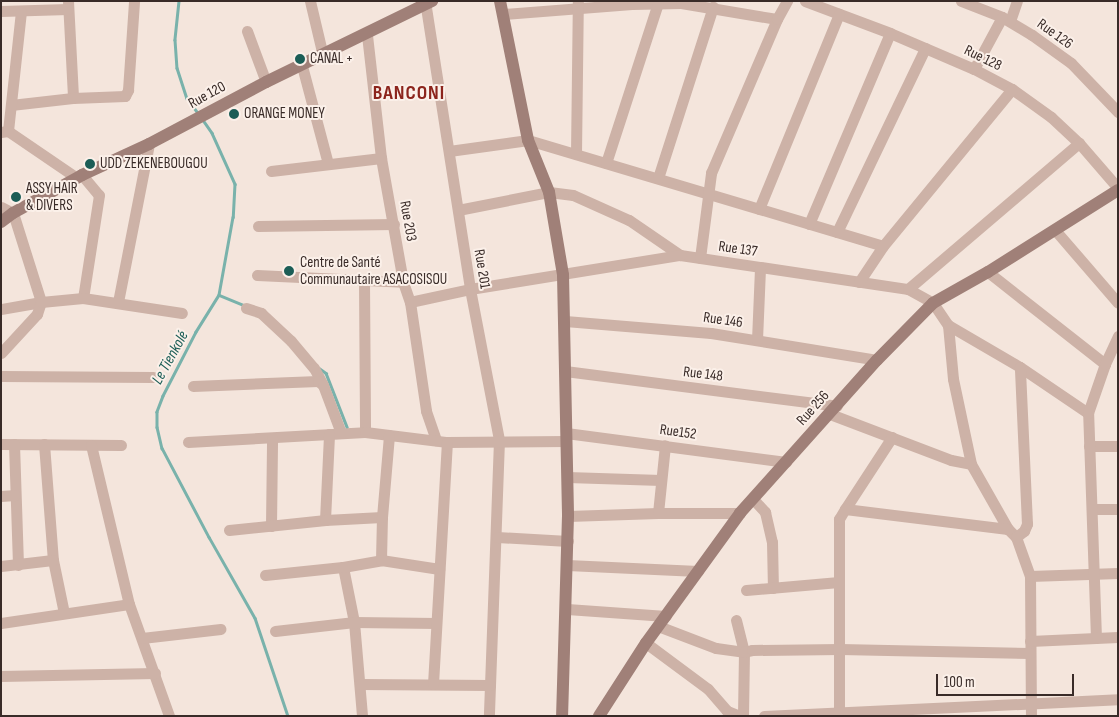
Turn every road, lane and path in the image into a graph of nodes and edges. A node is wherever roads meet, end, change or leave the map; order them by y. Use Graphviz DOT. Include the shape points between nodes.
graph roads {
  1 [pos="134,1"];
  2 [pos="310,1"];
  3 [pos="787,1"];
  4 [pos="805,1"];
  5 [pos="961,1"];
  6 [pos="1017,1"];
  7 [pos="427,2"];
  8 [pos="632,2"];
  9 [pos="658,3"];
  10 [pos="68,5"];
  11 [pos="578,5"];
  12 [pos="709,5"];
  13 [pos="501,8"];
  14 [pos="1,11"];
  15 [pos="21,12"];
  16 [pos="839,14"];
  17 [pos="777,18"];
  18 [pos="1006,19"];
  19 [pos="247,31"];
  20 [pos="890,33"];
  21 [pos="367,35"];
  22 [pos="925,48"];
  23 [pos="323,56"];
  24 [pos="302,66"];
  25 [pos="974,69"];
  26 [pos="266,82"];
  27 [pos="1012,89"];
  28 [pos="73,98"];
  29 [pos="11,105"];
  30 [pos="1118,112"];
  31 [pos="5,132"];
  32 [pos="528,140"];
  33 [pos="1079,143"];
  34 [pos="149,144"];
  35 [pos="449,151"];
  36 [pos="576,154"];
  37 [pos="380,158"];
  38 [pos="606,163"];
  39 [pos="328,164"];
  40 [pos="270,171"];
  41 [pos="80,176"];
  42 [pos="658,178"];
  43 [pos="1118,189"];
  44 [pos="549,192"];
  45 [pos="708,194"];
  46 [pos="1,207"];
  47 [pos="759,209"];
  48 [pos="458,210"];
  49 [pos="14,213"];
  50 [pos="1,222"];
  51 [pos="394,224"];
  52 [pos="809,224"];
  53 [pos="258,226"];
  54 [pos="1055,230"];
  55 [pos="837,232"];
  56 [pos="883,246"];
  57 [pos="680,255"];
  58 [pos="700,258"];
  59 [pos="760,267"];
  60 [pos="988,272"];
  61 [pos="257,274"];
  62 [pos="563,275"];
  63 [pos="364,281"];
  64 [pos="403,282"];
  65 [pos="859,282"];
  66 [pos="470,289"];
  67 [pos="908,289"];
  68 [pos="83,298"];
  69 [pos="40,302"];
  70 [pos="118,302"];
  71 [pos="410,302"];
  72 [pos="933,303"];
  73 [pos="1118,303"];
  74 [pos="246,308"];
  75 [pos="1,309"];
  76 [pos="182,313"];
  77 [pos="565,321"];
  78 [pos="948,325"];
  79 [pos="1118,336"];
  80 [pos="756,340"];
  81 [pos="1,353"];
  82 [pos="877,360"];
  83 [pos="1105,364"];
  84 [pos="1020,367"];
  85 [pos="565,371"];
  86 [pos="1,376"];
  87 [pos="153,377"];
  88 [pos="323,385"];
  89 [pos="192,386"];
  90 [pos="834,410"];
  91 [pos="1088,413"];
  92 [pos="365,432"];
  93 [pos="341,433"];
  94 [pos="329,434"];
  95 [pos="389,435"];
  96 [pos="566,437"];
  97 [pos="272,438"];
  98 [pos="892,438"];
  99 [pos="499,440"];
  100 [pos="441,441"];
  101 [pos="188,442"];
  102 [pos="1,444"];
  103 [pos="14,444"];
  104 [pos="44,444"];
  105 [pos="91,445"];
  106 [pos="121,445"];
  107 [pos="665,445"];
  108 [pos="1089,446"];
  109 [pos="1118,446"];
  110 [pos="786,462"];
  111 [pos="971,464"];
  112 [pos="567,477"];
  113 [pos="661,480"];
  114 [pos="15,495"];
  115 [pos="1,496"];
  116 [pos="753,499"];
  117 [pos="845,509"];
  118 [pos="1092,509"];
  119 [pos="1118,509"];
  120 [pos="658,513"];
  121 [pos="740,513"];
  122 [pos="568,516"];
  123 [pos="382,517"];
  124 [pos="325,520"];
  125 [pos="271,526"];
  126 [pos="229,530"];
  127 [pos="1012,533"];
  128 [pos="497,537"];
  129 [pos="568,541"];
  130 [pos="53,560"];
  131 [pos="381,560"];
  132 [pos="18,565"];
  133 [pos="1,566"];
  134 [pos="567,566"];
  135 [pos="343,567"];
  136 [pos="439,569"];
  137 [pos="698,571"];
  138 [pos="1118,573"];
  139 [pos="1094,574"];
  140 [pos="265,575"];
  141 [pos="1030,576"];
  142 [pos="839,582"];
  143 [pos="773,588"];
  144 [pos="746,590"];
  145 [pos="129,604"];
  146 [pos="567,609"];
  147 [pos="64,613"];
  148 [pos="736,620"];
  149 [pos="662,621"];
  150 [pos="354,622"];
  151 [pos="1,623"];
  152 [pos="436,623"];
  153 [pos="220,629"];
  154 [pos="275,631"];
  155 [pos="1118,637"];
  156 [pos="142,638"];
  157 [pos="1096,638"];
  158 [pos="646,643"];
  159 [pos="1030,647"];
  160 [pos="840,649"];
  161 [pos="744,652"];
  162 [pos="155,673"];
  163 [pos="1,676"];
  164 [pos="360,684"];
  165 [pos="434,684"];
  166 [pos="490,685"];
  167 [pos="1118,699"];
  168 [pos="1031,703"];
  169 [pos="839,712"];
  170 [pos="169,716"];
  171 [pos="362,716"];
  172 [pos="489,716"];
  173 [pos="562,716"];
  174 [pos="599,716"];
  175 [pos="741,716"];
  176 [pos="764,716"];
  177 [pos="1031,716"];
  1 -- 28 [label="street" via="125,96"];
  2 -- 23 [label="street"];
  3 -- 17 [label="street"];
  4 -- 16 [label="street, Rue 128"];
  5 -- 18 [label="street, Rue 126"];
  6 -- 18 [label="street"];
  7 -- 21 [label="main road, Rue 120"];
  7 -- 35 [label="street, Rue 201"];
  8 -- 9 [label="street"];
  8 -- 11 [label="street"];
  9 -- 12 [label="street"];
  9 -- 38 [label="street"];
  10 -- 15 [label="street"];
  10 -- 28 [label="street"];
  11 -- 13 [label="street"];
  11 -- 36 [label="street"];
  12 -- 17 [label="street"];
  12 -- 42 [label="street"];
  13 -- 32 [label="main road"];
  14 -- 15 [label="street"];
  15 -- 29 [label="street"];
  16 -- 20 [label="street, Rue 128"];
  16 -- 47 [label="street"];
  17 -- 45 [label="street" via="711,173"];
  18 -- 25 [label="street"];
  18 -- 30 [label="street, Rue 126" via="1071,64"];
  19 -- 26 [label="street"];
  20 -- 22 [label="street, Rue 128"];
  20 -- 52 [label="street"];
  21 -- 23 [label="main road, Rue 120"];
  21 -- 37 [label="street, Rue 203"];
  22 -- 25 [label="street, Rue 128"];
  22 -- 55 [label="street"];
  23 -- 24 [label="main road, Rue 120"];
  24 -- 26 [label="main road, Rue 120"];
  24 -- 39 [label="street"];
  25 -- 27 [label="street, Rue 128"];
  26 -- 34 [label="main road, Rue 120"];
  27 -- 33 [label="street, Rue 128" via="1051,117"];
  27 -- 56 [label="street"];
  28 -- 29 [label="street"];
  29 -- 31 [label="street"];
  31 -- 41 [label="street"];
  32 -- 35 [label="street"];
  32 -- 36 [label="street"];
  32 -- 44 [label="main road"];
  33 -- 43 [label="street, Rue 128"];
  33 -- 67 [label="street"];
  34 -- 41 [label="main road, Rue 120"];
  34 -- 70 [label="street"];
  35 -- 48 [label="street, Rue 201"];
  36 -- 38 [label="street"];
  37 -- 39 [label="street"];
  37 -- 51 [label="street, Rue 203"];
  38 -- 42 [label="street"];
  39 -- 40 [label="street"];
  41 -- 49 [label="main road, Rue 120"];
  41 -- 68 [label="street" via="99,195"];
  42 -- 45 [label="street"];
  43 -- 54 [label="main road, Rue 256"];
  44 -- 48 [label="street, Rue 137"];
  44 -- 57 [label="street, Rue 137" via="572,195 629,220"];
  44 -- 62 [label="main road"];
  45 -- 47 [label="street"];
  45 -- 58 [label="street"];
  46 -- 49 [label="street"];
  47 -- 52 [label="street"];
  48 -- 66 [label="street, Rue 201"];
  49 -- 50 [label="main road, Rue 120"];
  49 -- 69 [label="street"];
  51 -- 53 [label="street"];
  51 -- 64 [label="street, Rue 203"];
  52 -- 55 [label="street"];
  54 -- 60 [label="main road, Rue 256"];
  54 -- 73 [label="street"];
  55 -- 56 [label="street"];
  56 -- 65 [label="street"];
  57 -- 58 [label="street, Rue 137"];
  57 -- 62 [label="street"];
  58 -- 59 [label="street, Rue 137"];
  59 -- 65 [label="street, Rue 137"];
  59 -- 80 [label="street"];
  60 -- 72 [label="main road, Rue 256"];
  60 -- 83 [label="street"];
  61 -- 63 [label="street"];
  62 -- 66 [label="street"];
  62 -- 77 [label="main road"];
  63 -- 64 [label="street"];
  63 -- 92 [label="street"];
  64 -- 71 [label="street, Rue 203"];
  65 -- 67 [label="street, Rue 137"];
  66 -- 71 [label="street"];
  66 -- 99 [label="street, Rue 201"];
  67 -- 72 [label="street, Rue 137"];
  68 -- 69 [label="street"];
  68 -- 70 [label="street"];
  69 -- 75 [label="street"];
  69 -- 81 [label="street" via="37,314"];
  70 -- 76 [label="street"];
  71 -- 100 [label="street, Rue 203" via="426,411"];
  72 -- 78 [label="street"];
  72 -- 82 [label="main road, Rue 256"];
  74 -- 88 [label="street" via="261,313 291,341 314,368"];
  77 -- 80 [label="street, Rue 146" via="711,333"];
  77 -- 85 [label="main road"];
  78 -- 84 [label="street"];
  78 -- 111 [label="street" via="953,379"];
  79 -- 83 [label="street"];
  80 -- 82 [label="street, Rue 146"];
  82 -- 90 [label="main road, Rue 256"];
  83 -- 91 [label="street"];
  84 -- 91 [label="street"];
  84 -- 127 [label="street" via="1027,524 1024,531"];
  85 -- 90 [label="street, Rue 148"];
  85 -- 96 [label="main road"];
  86 -- 87 [label="street"];
  88 -- 89 [label="street" via="312,380"];
  88 -- 93 [label="street"];
  90 -- 98 [label="street, Rue 148"];
  90 -- 110 [label="main road, Rue 256"];
  91 -- 108 [label="street"];
  92 -- 93 [label="street, Rue152"];
  92 -- 95 [label="street, Rue152"];
  93 -- 94 [label="street, Rue152"];
  94 -- 97 [label="street, Rue152"];
  94 -- 124 [label="street"];
  95 -- 100 [label="street, Rue152"];
  95 -- 123 [label="street"];
  96 -- 99 [label="street, Rue152"];
  96 -- 107 [label="street, Rue152"];
  96 -- 112 [label="main road"];
  97 -- 101 [label="street, Rue152"];
  97 -- 125 [label="street"];
  98 -- 111 [label="street, Rue 148"];
  98 -- 117 [label="street"];
  99 -- 100 [label="street, Rue152"];
  99 -- 128 [label="street, Rue 201"];
  100 -- 136 [label="street"];
  102 -- 103 [label="street"];
  103 -- 104 [label="street"];
  103 -- 114 [label="street"];
  104 -- 105 [label="street"];
  104 -- 130 [label="street"];
  105 -- 106 [label="street"];
  105 -- 145 [label="street"];
  107 -- 110 [label="street, Rue152"];
  107 -- 113 [label="street"];
  108 -- 109 [label="street"];
  108 -- 118 [label="street"];
  110 -- 116 [label="main road, Rue 256"];
  111 -- 127 [label="street"];
  112 -- 113 [label="street"];
  112 -- 122 [label="main road"];
  113 -- 120 [label="street"];
  114 -- 115 [label="street"];
  114 -- 132 [label="street"];
  116 -- 121 [label="main road, Rue 256"];
  116 -- 143 [label="street" via="766,512 772,542"];
  117 -- 127 [label="street"];
  117 -- 142 [label="street" via="838,519"];
  118 -- 119 [label="street"];
  118 -- 139 [label="street"];
  120 -- 121 [label="street"];
  120 -- 122 [label="street"];
  121 -- 137 [label="main road, Rue 256"];
  122 -- 129 [label="main road"];
  123 -- 124 [label="street"];
  123 -- 131 [label="street"];
  124 -- 125 [label="street"];
  125 -- 126 [label="street"];
  127 -- 141 [label="street"];
  128 -- 129 [label="street"];
  128 -- 166 [label="street, Rue 201"];
  129 -- 134 [label="main road"];
  130 -- 132 [label="street"];
  130 -- 147 [label="street"];
  131 -- 135 [label="street"];
  131 -- 136 [label="street"];
  132 -- 133 [label="street"];
  134 -- 137 [label="street"];
  134 -- 146 [label="main road"];
  135 -- 140 [label="street"];
  135 -- 150 [label="street"];
  136 -- 152 [label="street"];
  137 -- 149 [label="main road, Rue 256"];
  138 -- 139 [label="street"];
  139 -- 141 [label="street"];
  139 -- 157 [label="street"];
  141 -- 159 [label="street"];
  142 -- 143 [label="street"];
  142 -- 160 [label="street"];
  143 -- 144 [label="street"];
  145 -- 147 [label="street"];
  145 -- 156 [label="street"];
  146 -- 149 [label="street"];
  146 -- 173 [label="main road"];
  147 -- 151 [label="street"];
  148 -- 161 [label="street"];
  149 -- 158 [label="main road, Rue 256"];
  149 -- 161 [label="street" via="716,648"];
  150 -- 152 [label="street"];
  150 -- 154 [label="street"];
  150 -- 164 [label="street"];
  152 -- 165 [label="street"];
  153 -- 156 [label="street"];
  155 -- 157 [label="street"];
  156 -- 162 [label="street"];
  157 -- 159 [label="street"];
  158 -- 174 [label="main road, Rue 256"];
  158 -- 175 [label="street" via="708,689 728,711"];
  159 -- 160 [label="street"];
  159 -- 168 [label="street"];
  160 -- 161 [label="street"];
  160 -- 169 [label="street"];
  161 -- 175 [label="street"];
  162 -- 163 [label="street"];
  162 -- 170 [label="street"];
  164 -- 165 [label="street"];
  164 -- 171 [label="street"];
  165 -- 166 [label="street"];
  166 -- 172 [label="street, Rue 201"];
  167 -- 168 [label="street"];
  168 -- 169 [label="street"];
  168 -- 177 [label="street"];
  169 -- 176 [label="street"];
}
